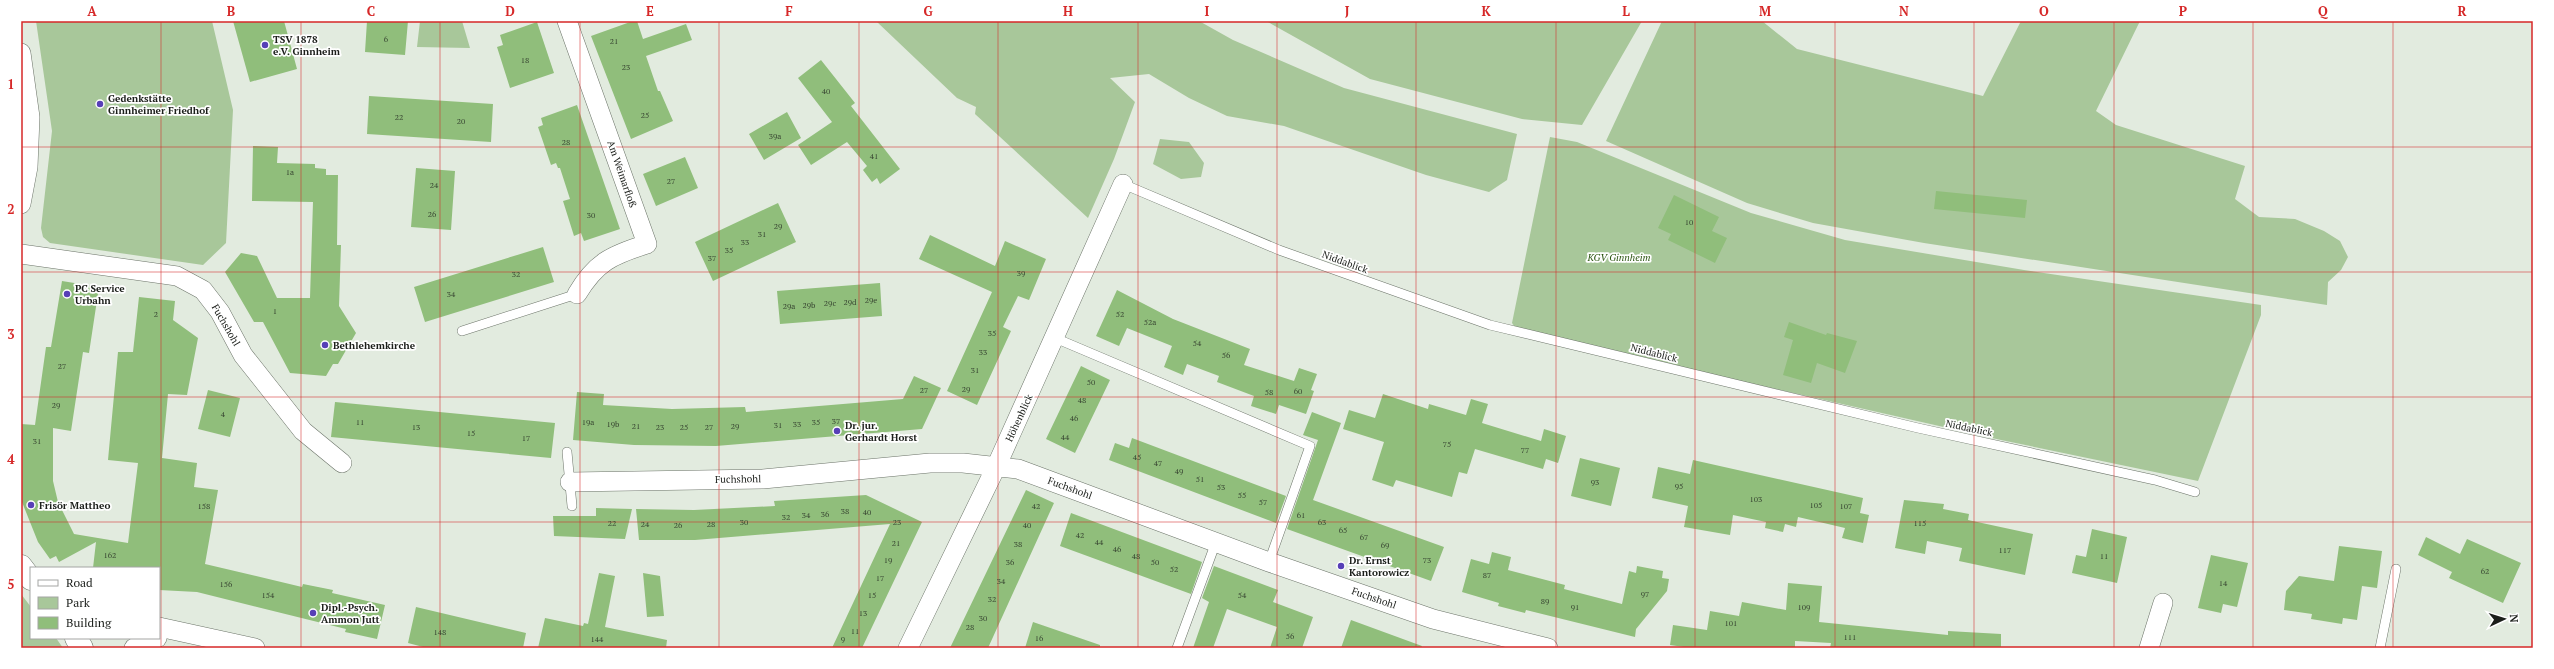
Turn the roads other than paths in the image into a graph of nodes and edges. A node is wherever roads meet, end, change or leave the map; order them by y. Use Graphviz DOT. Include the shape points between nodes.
graph roads {
  1 [pos="567,21"];
  2 [pos="21,52"];
  3 [pos="26,117"];
  4 [pos="1123,184"];
  5 [pos="21,204"];
  6 [pos="21,254"];
  7 [pos="577,294"];
  8 [pos="462,331"];
  9 [pos="1055,338"];
  10 [pos="567,452"];
  11 [pos="342,463"];
  12 [pos="996,467"];
  13 [pos="570,482"];
  14 [pos="2195,492"];
  15 [pos="572,506"];
  16 [pos="1216,542"];
  17 [pos="1269,562"];
  18 [pos="21,566"];
  19 [pos="2396,569"];
  20 [pos="30,578"];
  21 [pos="2163,603"];
  22 [pos="160,627"];
  23 [pos="160,638"];
  24 [pos="202,638"];
  25 [pos="77,639"];
  26 [pos="156,639"];
  27 [pos="82,648"];
  28 [pos="134,648"];
  29 [pos="255,648"];
  30 [pos="908,648"];
  31 [pos="1177,648"];
  32 [pos="1548,648"];
  33 [pos="2148,648"];
  34 [pos="2380,648"];
  1 -- 7 [label="street, Am Weimarfloß" via="647,244 612,257 589,273"];
  2 -- 3 [label="street"];
  3 -- 5 [label="street" via="28,167"];
  4 -- 9 [label="street, Höhenblick"];
  4 -- 14 [label="lane, Niddablick" via="1279,250 1490,325 1918,428 2155,480"];
  6 -- 11 [label="street, Fuchshohl" via="178,276 203,290 220,312 243,355 303,431"];
  7 -- 8 [label="lane"];
  9 -- 12 [label="street, Höhenblick"];
  9 -- 17 [label="lane" via="1310,446"];
  10 -- 13 [label="lane"];
  12 -- 13 [label="street, Fuchshohl" via="930,463 763,479"];
  12 -- 16 [label="street, Fuchshohl" via="1018,469"];
  12 -- 30 [label="street, Höhenblick"];
  13 -- 15 [label="lane"];
  16 -- 17 [label="street, Fuchshohl"];
  16 -- 31 [label="lane"];
  17 -- 32 [label="street, Fuchshohl" via="1433,619"];
  18 -- 20 [label="main road"];
  19 -- 34 [label="lane"];
  21 -- 33 [label="street"];
  22 -- 24 [label="street"];
  23 -- 24 [label="street"];
  24 -- 29 [label="street"];
  25 -- 27 [label="main road"];
  26 -- 28 [label="street"];
}
